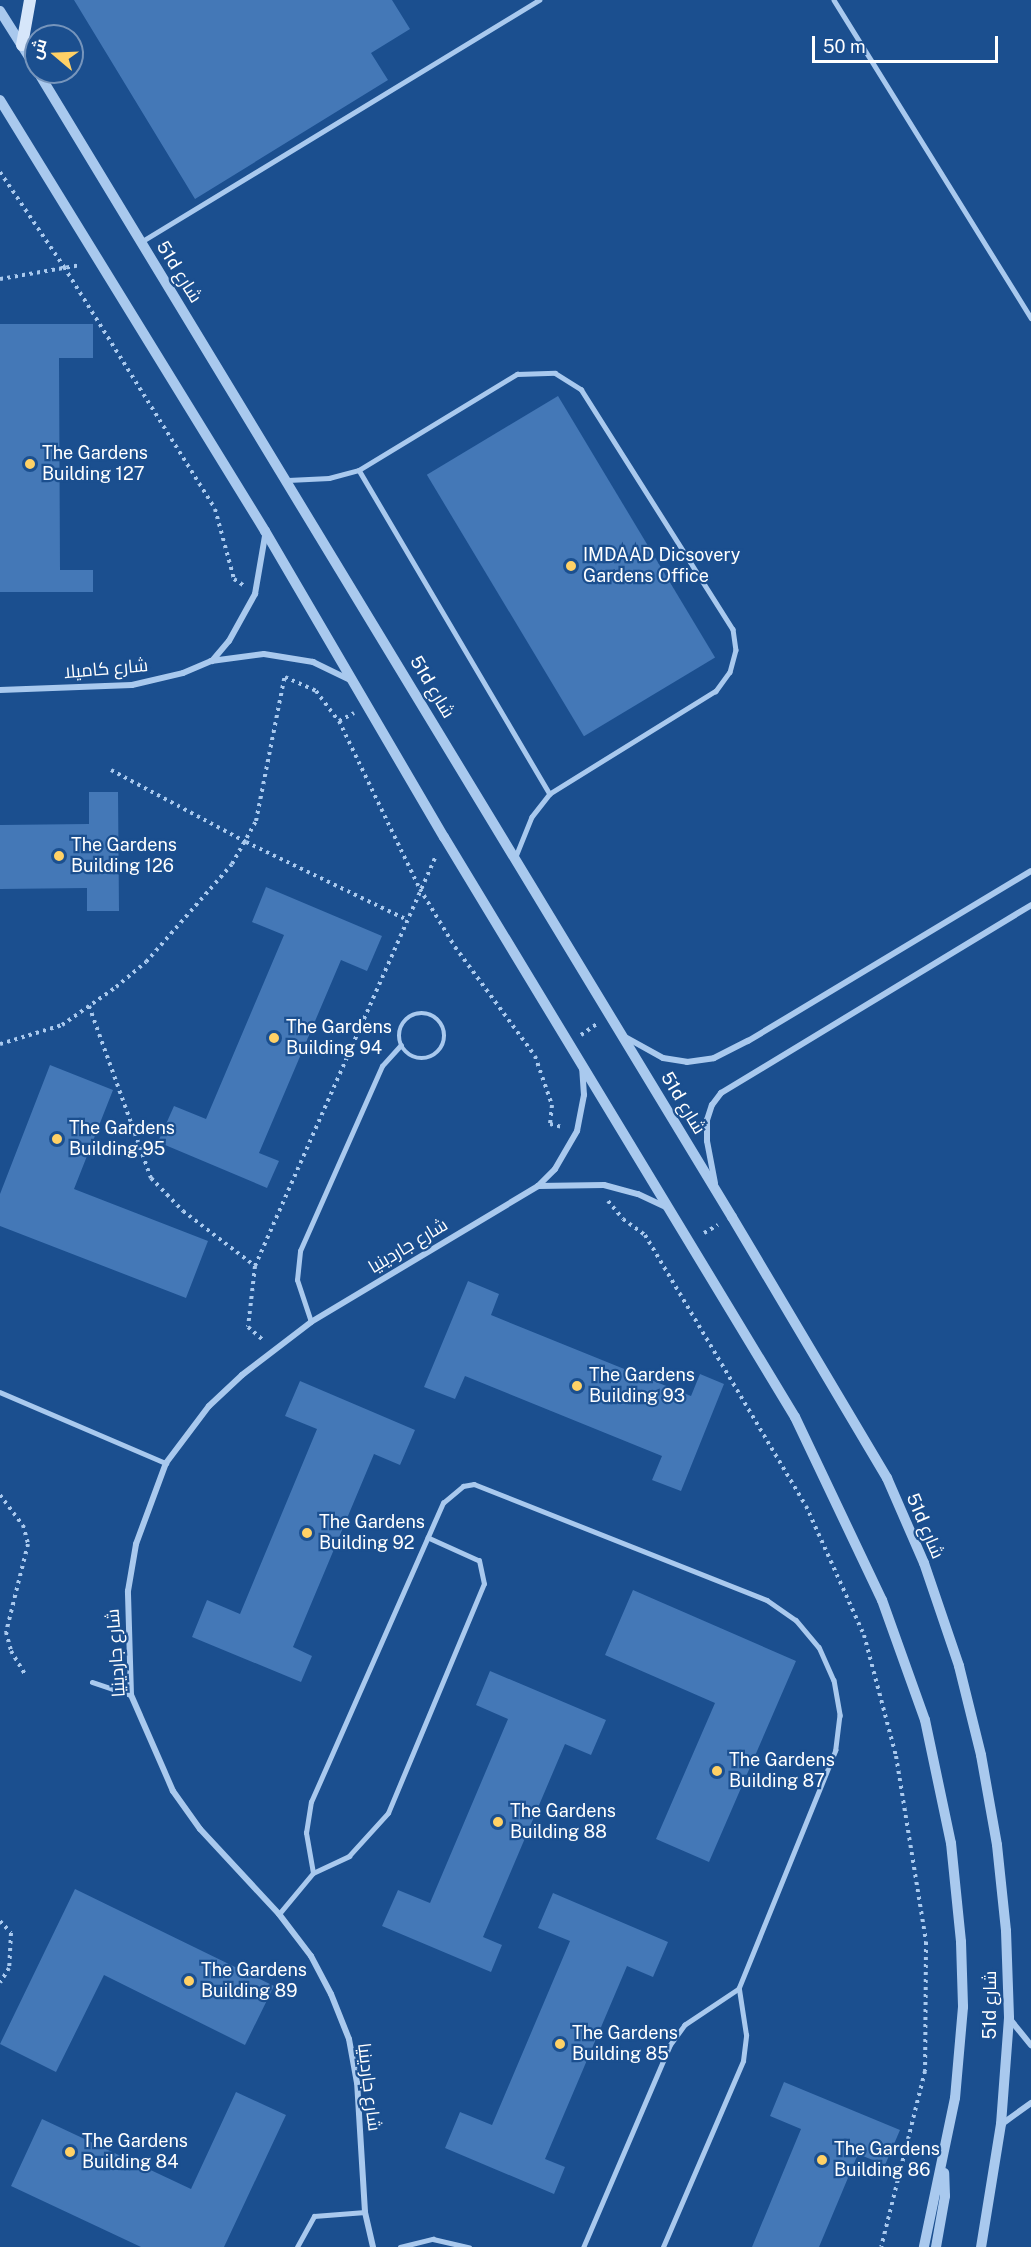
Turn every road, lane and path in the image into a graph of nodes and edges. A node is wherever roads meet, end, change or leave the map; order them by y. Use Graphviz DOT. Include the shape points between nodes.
graph roads {
  1 [pos="30,0"];
  2 [pos="539,0"];
  3 [pos="834,0"];
  4 [pos="0,11"];
  5 [pos="22,45"];
  6 [pos="24,48"];
  7 [pos="45,84"];
  8 [pos="0,100"];
  9 [pos="0,172"];
  10 [pos="141,242"];
  11 [pos="100,263"];
  12 [pos="64,267"];
  13 [pos="0,279"];
  14 [pos="1031,318"];
  15 [pos="359,470"];
  16 [pos="288,480"];
  17 [pos="265,531"];
  18 [pos="255,594"];
  19 [pos="290,657"];
  20 [pos="211,661"];
  21 [pos="285,677"];
  22 [pos="355,683"];
  23 [pos="0,690"];
  24 [pos="111,770"];
  25 [pos="550,794"];
  26 [pos="444,837"];
  27 [pos="246,842"];
  28 [pos="515,859"];
  29 [pos="1031,871"];
  30 [pos="420,889"];
  31 [pos="1031,905"];
  32 [pos="407,920"];
  33 [pos="89,1006"];
  34 [pos="611,1016"];
  35 [pos="622,1035"];
  36 [pos="570,1041"];
  37 [pos="0,1044"];
  38 [pos="401,1046"];
  39 [pos="582,1062"];
  40 [pos="577,1131"];
  41 [pos="538,1186"];
  42 [pos="717,1193"];
  43 [pos="671,1210"];
  44 [pos="732,1217"];
  45 [pos="690,1241"];
  46 [pos="255,1266"];
  47 [pos="311,1322"];
  48 [pos="272,1349"];
  49 [pos="0,1392"];
  50 [pos="166,1463"];
  51 [pos="0,1495"];
  52 [pos="428,1538"];
  53 [pos="25,1674"];
  54 [pos="92,1682"];
  55 [pos="131,1695"];
  56 [pos="313,1874"];
  57 [pos="279,1914"];
  58 [pos="0,1921"];
  59 [pos="0,1983"];
  60 [pos="739,1989"];
  61 [pos="1009,2018"];
  62 [pos="1031,2045"];
  63 [pos="1031,2103"];
  64 [pos="1001,2124"];
  65 [pos="942,2164"];
  66 [pos="365,2212"];
  67 [pos="297,2247"];
  68 [pos="374,2247"];
  69 [pos="400,2247"];
  70 [pos="468,2247"];
  71 [pos="584,2247"];
  72 [pos="663,2247"];
  73 [pos="924,2247"];
  74 [pos="936,2247"];
  75 [pos="981,2247"];
  1 -- 5 [label="main road"];
  2 -- 10 [label="lane"];
  3 -- 14 [label="lane"];
  4 -- 5 [label="street"];
  5 -- 6 [label="street"];
  7 -- 10 [label="street, 51d شارع"];
  8 -- 11 [label="street, 51d شارع"];
  9 -- 12 [label="path"];
  10 -- 16 [label="street, 51d شارع"];
  11 -- 12 [label="path"];
  11 -- 17 [label="street, 51d شارع"];
  12 -- 13 [label="path"];
  12 -- 18 [label="path" via="216,509 234,579"];
  15 -- 16 [label="lane" via="328,478"];
  15 -- 25 [label="lane"];
  15 -- 25 [label="lane" via="517,374 534,370 555,373 581,390 733,630 736,650 730,672 716,691"];
  16 -- 28 [label="street, 51d شارع"];
  17 -- 18 [label="street, شارع كاميلا"];
  17 -- 22 [label="street, 51d شارع"];
  18 -- 20 [label="street, شارع كاميلا" via="244,619"];
  19 -- 20 [label="street, شارع كاميلا" via="237,655"];
  19 -- 21 [label="path"];
  19 -- 22 [label="street, شارع كاميلا" via="313,662"];
  20 -- 23 [label="street, شارع كاميلا" via="174,676 132,685"];
  21 -- 27 [label="path" via="255,821"];
  21 -- 30 [label="path" via="316,691 339,721"];
  22 -- 26 [label="street, 51d شارع"];
  24 -- 27 [label="path"];
  25 -- 28 [label="lane" via="532,817"];
  26 -- 30 [label="path"];
  26 -- 36 [label="street, 51d شارع"];
  27 -- 32 [label="path"];
  27 -- 33 [label="path" via="232,864 146,962"];
  28 -- 34 [label="street, 51d شارع"];
  29 -- 35 [label="street" via="714,1058 687,1062 663,1059"];
  30 -- 32 [label="path"];
  30 -- 40 [label="path" via="455,947 535,1056 552,1105 550,1124"];
  31 -- 42 [label="street" via="721,1093 707,1120"];
  32 -- 46 [label="path"];
  33 -- 37 [label="path" via="62,1025"];
  33 -- 46 [label="path" via="151,1178 183,1211"];
  34 -- 35 [label="street, 51d شارع"];
  34 -- 36 [label="path"];
  35 -- 42 [label="street, 51d شارع"];
  36 -- 39 [label="street, 51d شارع"];
  38 -- 38 [label="lane" via="413,1058 431,1058 443,1045 443,1028 431,1015 413,1015 401,1028"];
  38 -- 47 [label="lane" via="382,1066 300,1251 297,1280"];
  39 -- 40 [label="street, شارع جاردينيا" via="584,1095"];
  39 -- 43 [label="street, 51d شارع"];
  40 -- 41 [label="street, شارع جاردينيا" via="555,1169"];
  41 -- 43 [label="street" via="604,1185 638,1194"];
  41 -- 47 [label="street, شارع جاردينيا"];
  42 -- 44 [label="street, 51d شارع"];
  43 -- 45 [label="street, 51d شارع"];
  44 -- 45 [label="path"];
  44 -- 61 [label="street, 51d شارع" via="887,1478 924,1563 959,1666 981,1755 997,1845"];
  45 -- 65 [label="street, 51d شارع" via="795,1416 841,1509 882,1600 925,1720 951,1843 961,1942 963,2007 955,2098"];
  46 -- 48 [label="path" via="248,1327"];
  47 -- 48 [label="street, شارع جاردينيا"];
  48 -- 50 [label="street, شارع جاردينيا" via="209,1406"];
  49 -- 50 [label="lane"];
  50 -- 55 [label="street, شارع جاردينيا" via="136,1544 128,1591"];
  51 -- 53 [label="path" via="23,1525 28,1544 6,1632 11,1651"];
  52 -- 56 [label="lane" via="311,1802 306,1833"];
  52 -- 56 [label="lane" via="479,1561 484,1584 388,1813 350,1856"];
  52 -- 60 [label="lane" via="443,1503 463,1486 474,1484 767,1600 796,1620 819,1647 834,1680 840,1715 836,1750"];
  54 -- 55 [label="lane"];
  55 -- 57 [label="street, شارع جاردينيا" via="173,1791 230,1864"];
  56 -- 57 [label="lane"];
  57 -- 66 [label="street, شارع جاردينيا" via="311,1956 349,2039 357,2083"];
  58 -- 59 [label="path" via="11,1933 9,1968"];
  60 -- 71 [label="lane" via="685,2025 670,2046"];
  60 -- 72 [label="lane" via="746,2035 743,2061"];
  61 -- 62 [label="street"];
  61 -- 64 [label="street, 51d شارع"];
  63 -- 64 [label="street"];
  64 -- 75 [label="street, 51d شارع"];
  65 -- 73 [label="street, 51d شارع"];
  65 -- 74 [label="street" via="945,2196"];
  66 -- 67 [label="lane" via="314,2216"];
  66 -- 68 [label="street, شارع جاردينيا"];
  69 -- 70 [label="lane" via="433,2239"];
}
